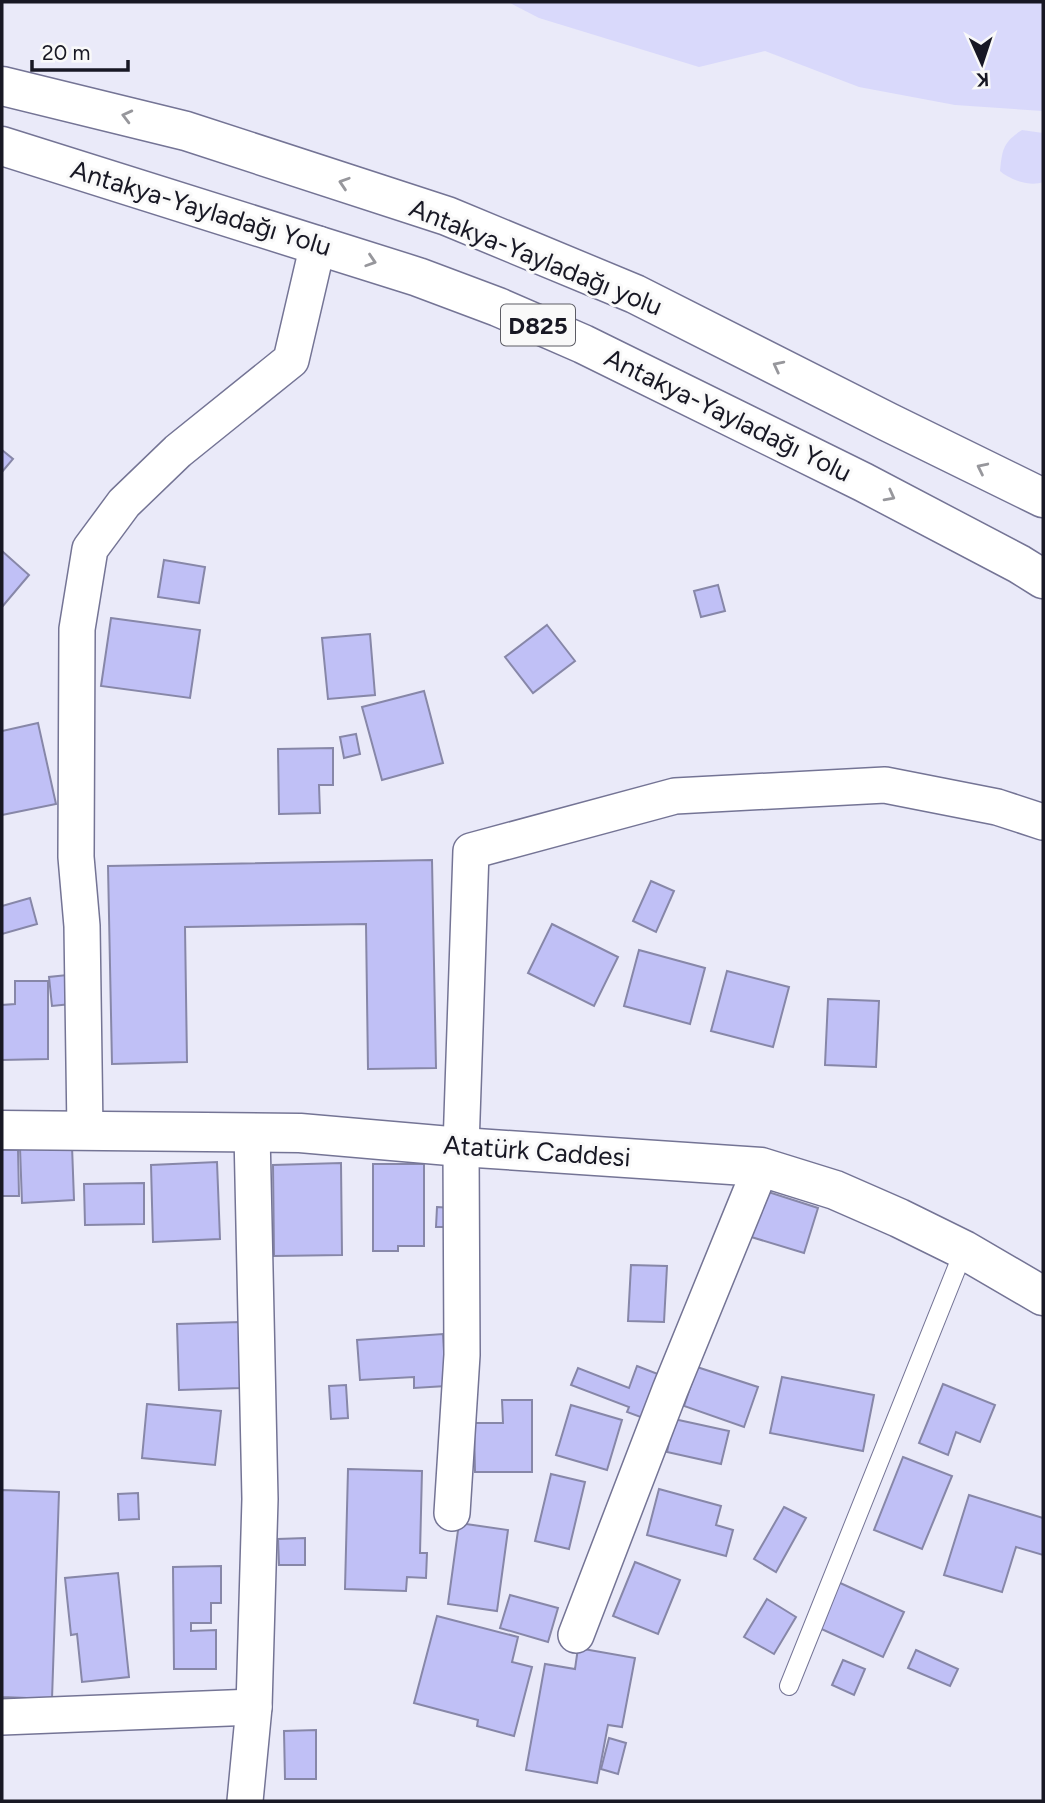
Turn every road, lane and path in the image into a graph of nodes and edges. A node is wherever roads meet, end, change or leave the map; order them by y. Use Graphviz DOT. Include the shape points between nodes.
graph roads {
  1 [pos="2,86"];
  2 [pos="2,146"];
  3 [pos="318,244"];
  4 [pos="1043,498"];
  5 [pos="1043,579"];
  6 [pos="1043,822"];
  7 [pos="2,1130"];
  8 [pos="85,1131"];
  9 [pos="252,1133"];
  10 [pos="461,1147"];
  11 [pos="761,1167"];
  12 [pos="964,1250"];
  13 [pos="1043,1296"];
  14 [pos="452,1513"];
  15 [pos="576,1635"];
  16 [pos="789,1686"];
  17 [pos="254,1707"];
  18 [pos="2,1717"];
  19 [pos="245,1801"];
  4 -- 1 [label="main road, Antakya-Yayladağı yolu / D825, one-way" via="635,294 447,216 186,131"];
  2 -- 3 [label="main road, Antakya-Yayladağı Yolu / D825"];
  3 -- 5 [label="main road, Antakya-Yayladağı Yolu / D825, one-way" via="430,281 583,344 863,482"];
  3 -- 8 [label="street" via="291,360 178,451 124,503 90,549 77,629 76,857 82,926"];
  6 -- 10 [label="street" via="997,807 885,785 675,796 471,851"];
  7 -- 8 [label="main road, Atatürk Caddesi"];
  8 -- 9 [label="main road, Atatürk Caddesi"];
  9 -- 10 [label="main road, Atatürk Caddesi"];
  9 -- 17 [label="street" via="260,1499"];
  10 -- 11 [label="main road, Atatürk Caddesi"];
  10 -- 14 [label="street" via="462,1354"];
  11 -- 12 [label="main road, Atatürk Caddesi" via="835,1190"];
  11 -- 15 [label="street"];
  12 -- 13 [label="main road, Atatürk Caddesi"];
  12 -- 16 [label="lane"];
  17 -- 18 [label="street"];
  17 -- 19 [label="street"];
}
